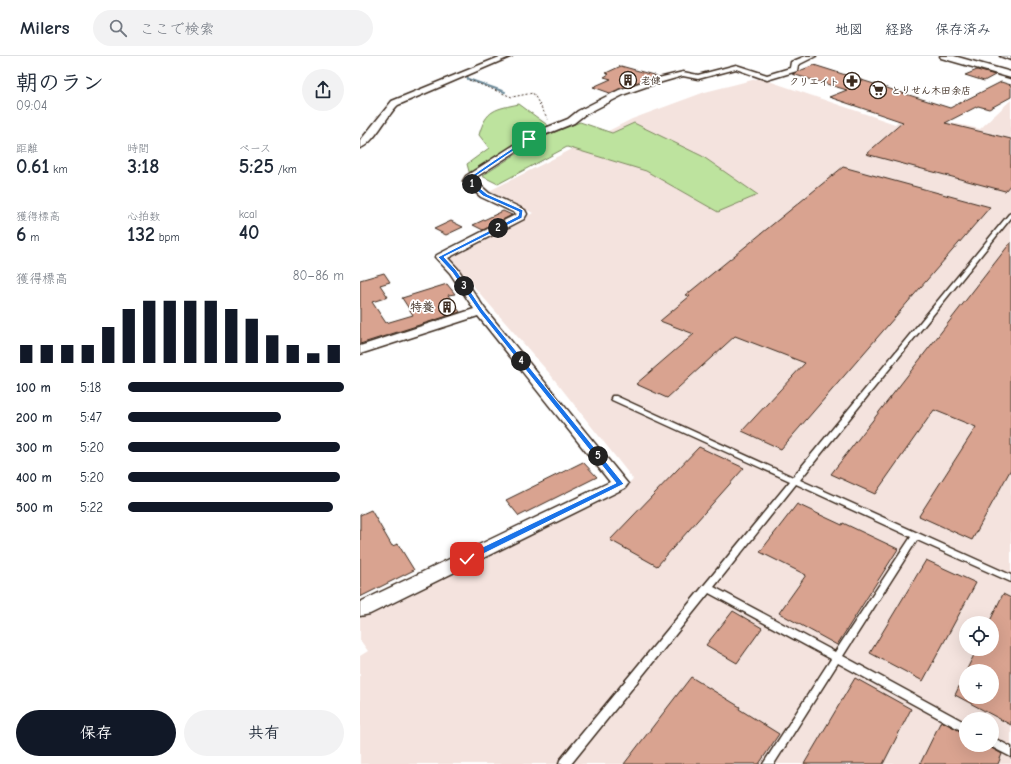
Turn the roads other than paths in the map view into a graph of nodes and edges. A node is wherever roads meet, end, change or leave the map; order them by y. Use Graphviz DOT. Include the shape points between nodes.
graph roads {
  1 [pos="508,56"];
  2 [pos="812,56"];
  3 [pos="944,56"];
  4 [pos="1004,56"];
  5 [pos="1011,58"];
  6 [pos="1011,75"];
  7 [pos="360,145"];
  8 [pos="1011,214"];
  9 [pos="1007,225"];
  10 [pos="482,311"];
  11 [pos="360,350"];
  12 [pos="614,398"];
  13 [pos="793,481"];
  14 [pos="915,536"];
  15 [pos="1011,579"];
  16 [pos="708,588"];
  17 [pos="360,609"];
  18 [pos="837,658"];
  19 [pos="959,724"];
  20 [pos="999,746"];
  21 [pos="1011,752"];
  22 [pos="564,764"];
  23 [pos="768,764"];
  1 -- 7 [label="street" via="395,103 385,113 370,137"];
  2 -- 10 [label="street" via="794,64 794,69 767,78 736,67 698,77 683,74 669,77 622,92 581,113 571,121 529,139 485,170 469,178 468,181 485,195 522,214 441,257"];
  3 -- 6 [label="street"];
  4 -- 5 [label="street"];
  8 -- 9 [label="lane"];
  9 -- 13 [label="lane"];
  10 -- 11 [label="street"];
  10 -- 17 [label="street" via="620,484"];
  12 -- 13 [label="lane"];
  13 -- 14 [label="lane"];
  13 -- 16 [label="lane"];
  14 -- 15 [label="lane"];
  14 -- 18 [label="lane"];
  16 -- 18 [label="lane"];
  16 -- 22 [label="lane"];
  18 -- 19 [label="lane"];
  18 -- 23 [label="lane"];
  20 -- 21 [label="lane"];
}
